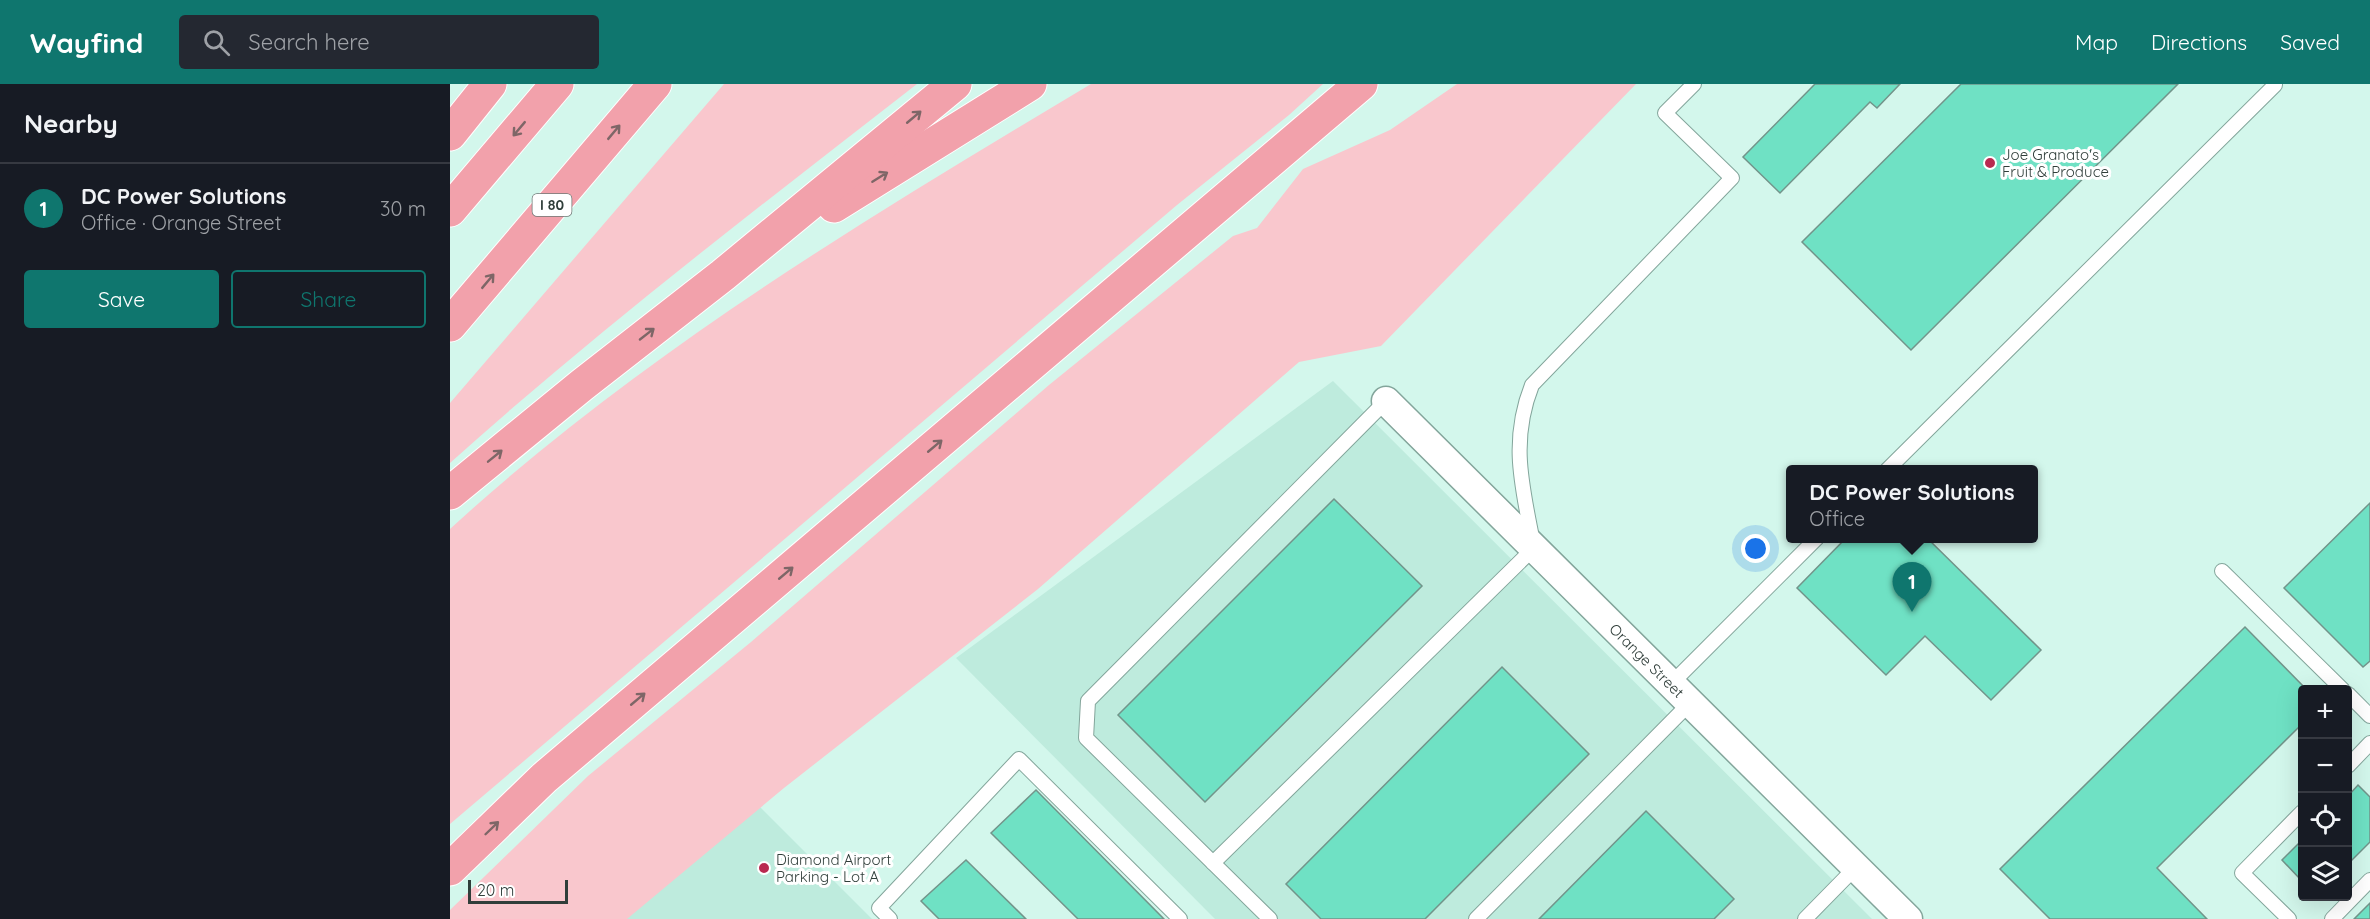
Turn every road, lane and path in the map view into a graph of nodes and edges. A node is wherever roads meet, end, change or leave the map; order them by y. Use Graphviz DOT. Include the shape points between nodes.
graph roads {
  1 [pos="490,84"];
  2 [pos="557,84"];
  3 [pos="655,84"];
  4 [pos="955,84"];
  5 [pos="1030,84"];
  6 [pos="1352,84"];
  7 [pos="1361,84"];
  8 [pos="1694,84"];
  9 [pos="2275,85"];
  10 [pos="450,134"];
  11 [pos="1301,134"];
  12 [pos="450,210"];
  13 [pos="723,275"];
  14 [pos="450,325"];
  15 [pos="1386,401"];
  16 [pos="1892,465"];
  17 [pos="450,493"];
  18 [pos="1813,543"];
  19 [pos="1534,548"];
  20 [pos="2222,570"];
  21 [pos="2338,685"];
  22 [pos="1681,694"];
  23 [pos="2352,698"];
  24 [pos="2370,716"];
  25 [pos="2370,743"];
  26 [pos="2352,762"];
  27 [pos="2298,816"];
  28 [pos="1213,863"];
  29 [pos="1856,867"];
  30 [pos="450,869"];
  31 [pos="2370,880"];
  32 [pos="890,919"];
  33 [pos="1180,919"];
  34 [pos="1270,919"];
  35 [pos="1476,919"];
  36 [pos="1805,919"];
  37 [pos="1908,919"];
  38 [pos="2289,919"];
  39 [pos="2332,919"];
  1 -- 10 [label="highway"];
  2 -- 12 [label="highway, one-way"];
  14 -- 3 [label="highway, I 80, one-way"];
  13 -- 4 [label="highway, one-way"];
  13 -- 5 [label="highway, one-way"];
  6 -- 11 [label="highway"];
  7 -- 11 [label="highway"];
  8 -- 19 [label="lane" via="1665,114 1732,178 1532,385 1523,408 1518,460"];
  9 -- 16 [label="lane"];
  30 -- 11 [label="highway, one-way" via="544,778"];
  17 -- 13 [label="highway, one-way"];
  15 -- 19 [label="street, Orange Street"];
  15 -- 28 [label="lane" via="1088,701 1086,738"];
  18 -- 22 [label="lane"];
  19 -- 22 [label="street, Orange Street"];
  19 -- 28 [label="lane"];
  20 -- 21 [label="lane"];
  22 -- 29 [label="street, Orange Street"];
  22 -- 35 [label="lane"];
  23 -- 24 [label="lane"];
  25 -- 26 [label="lane"];
  27 -- 38 [label="lane" via="2242,873"];
  28 -- 34 [label="lane"];
  29 -- 36 [label="lane"];
  29 -- 37 [label="street, Orange Street"];
  31 -- 39 [label="lane"];
  32 -- 33 [label="lane" via="879,908 1019,759"];
}
